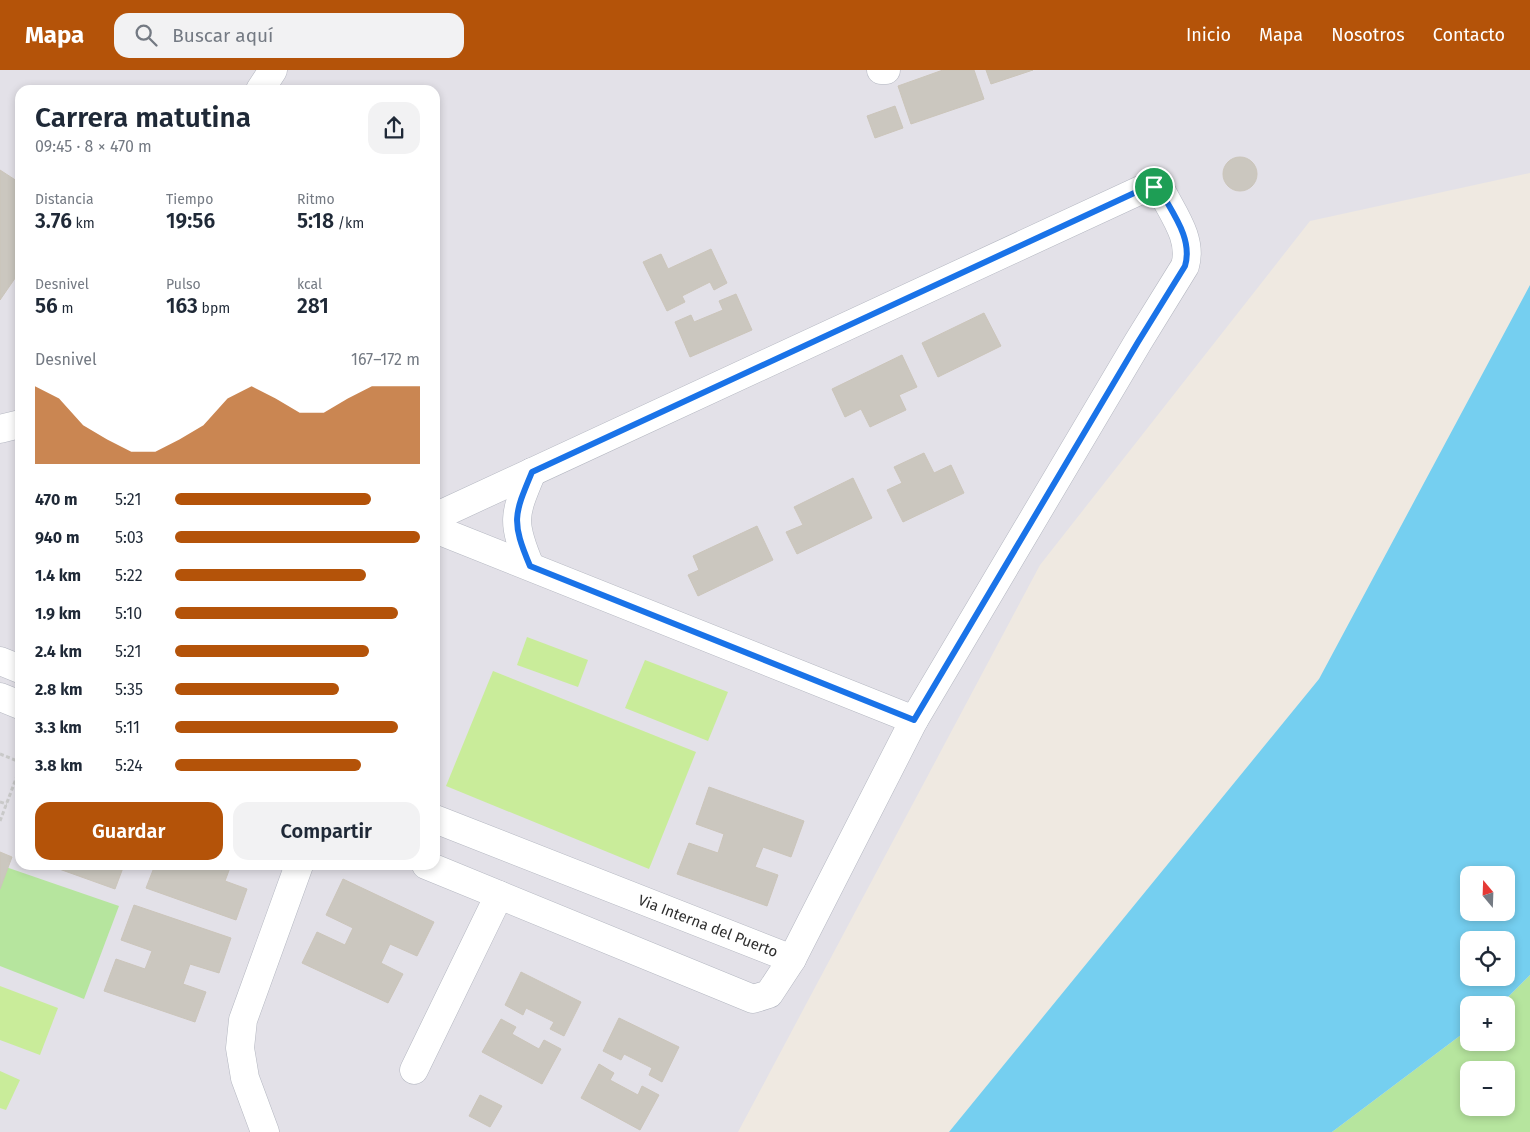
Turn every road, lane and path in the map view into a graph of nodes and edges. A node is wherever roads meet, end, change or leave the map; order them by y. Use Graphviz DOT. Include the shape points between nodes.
graph roads {
  1 [pos="273,70"];
  2 [pos="881,70"];
  3 [pos="886,70"];
  4 [pos="263,85"];
  5 [pos="15,425"];
  6 [pos="0,429"];
  7 [pos="532,472"];
  8 [pos="440,515"];
  9 [pos="440,531"];
  10 [pos="530,566"];
  11 [pos="0,660"];
  12 [pos="15,667"];
  13 [pos="0,697"];
  14 [pos="15,702"];
  15 [pos="914,720"];
  16 [pos="0,754"];
  17 [pos="15,760"];
  18 [pos="15,782"];
  19 [pos="0,802"];
  20 [pos="7,804"];
  21 [pos="0,821"];
  22 [pos="440,821"];
  23 [pos="297,870"];
  24 [pos="438,870"];
  25 [pos="499,895"];
  26 [pos="792,959"];
  27 [pos="414,1070"];
  28 [pos="265,1132"];
  1 -- 4 [label="street"];
  2 -- 3 [label="street"];
  5 -- 6 [label="street"];
  7 -- 8 [label="street"];
  7 -- 10 [label="street" via="515,519 518,539"];
  7 -- 15 [label="street" via="1145,188 1160,190 1187,242 1189,254 1185,266"];
  9 -- 10 [label="street"];
  10 -- 15 [label="street"];
  11 -- 12 [label="street"];
  13 -- 14 [label="street"];
  15 -- 26 [label="street"];
  16 -- 17 [label="path"];
  18 -- 20 [label="path"];
  19 -- 20 [label="path"];
  20 -- 21 [label="path"];
  22 -- 26 [label="street, Via Interna del Puerto"];
  23 -- 28 [label="street" via="242,1020 240,1048 245,1078"];
  24 -- 25 [label="street, Via Interna del Puerto"];
  25 -- 26 [label="street, Via Interna del Puerto" via="753,999 769,994"];
  25 -- 27 [label="street"];
}
